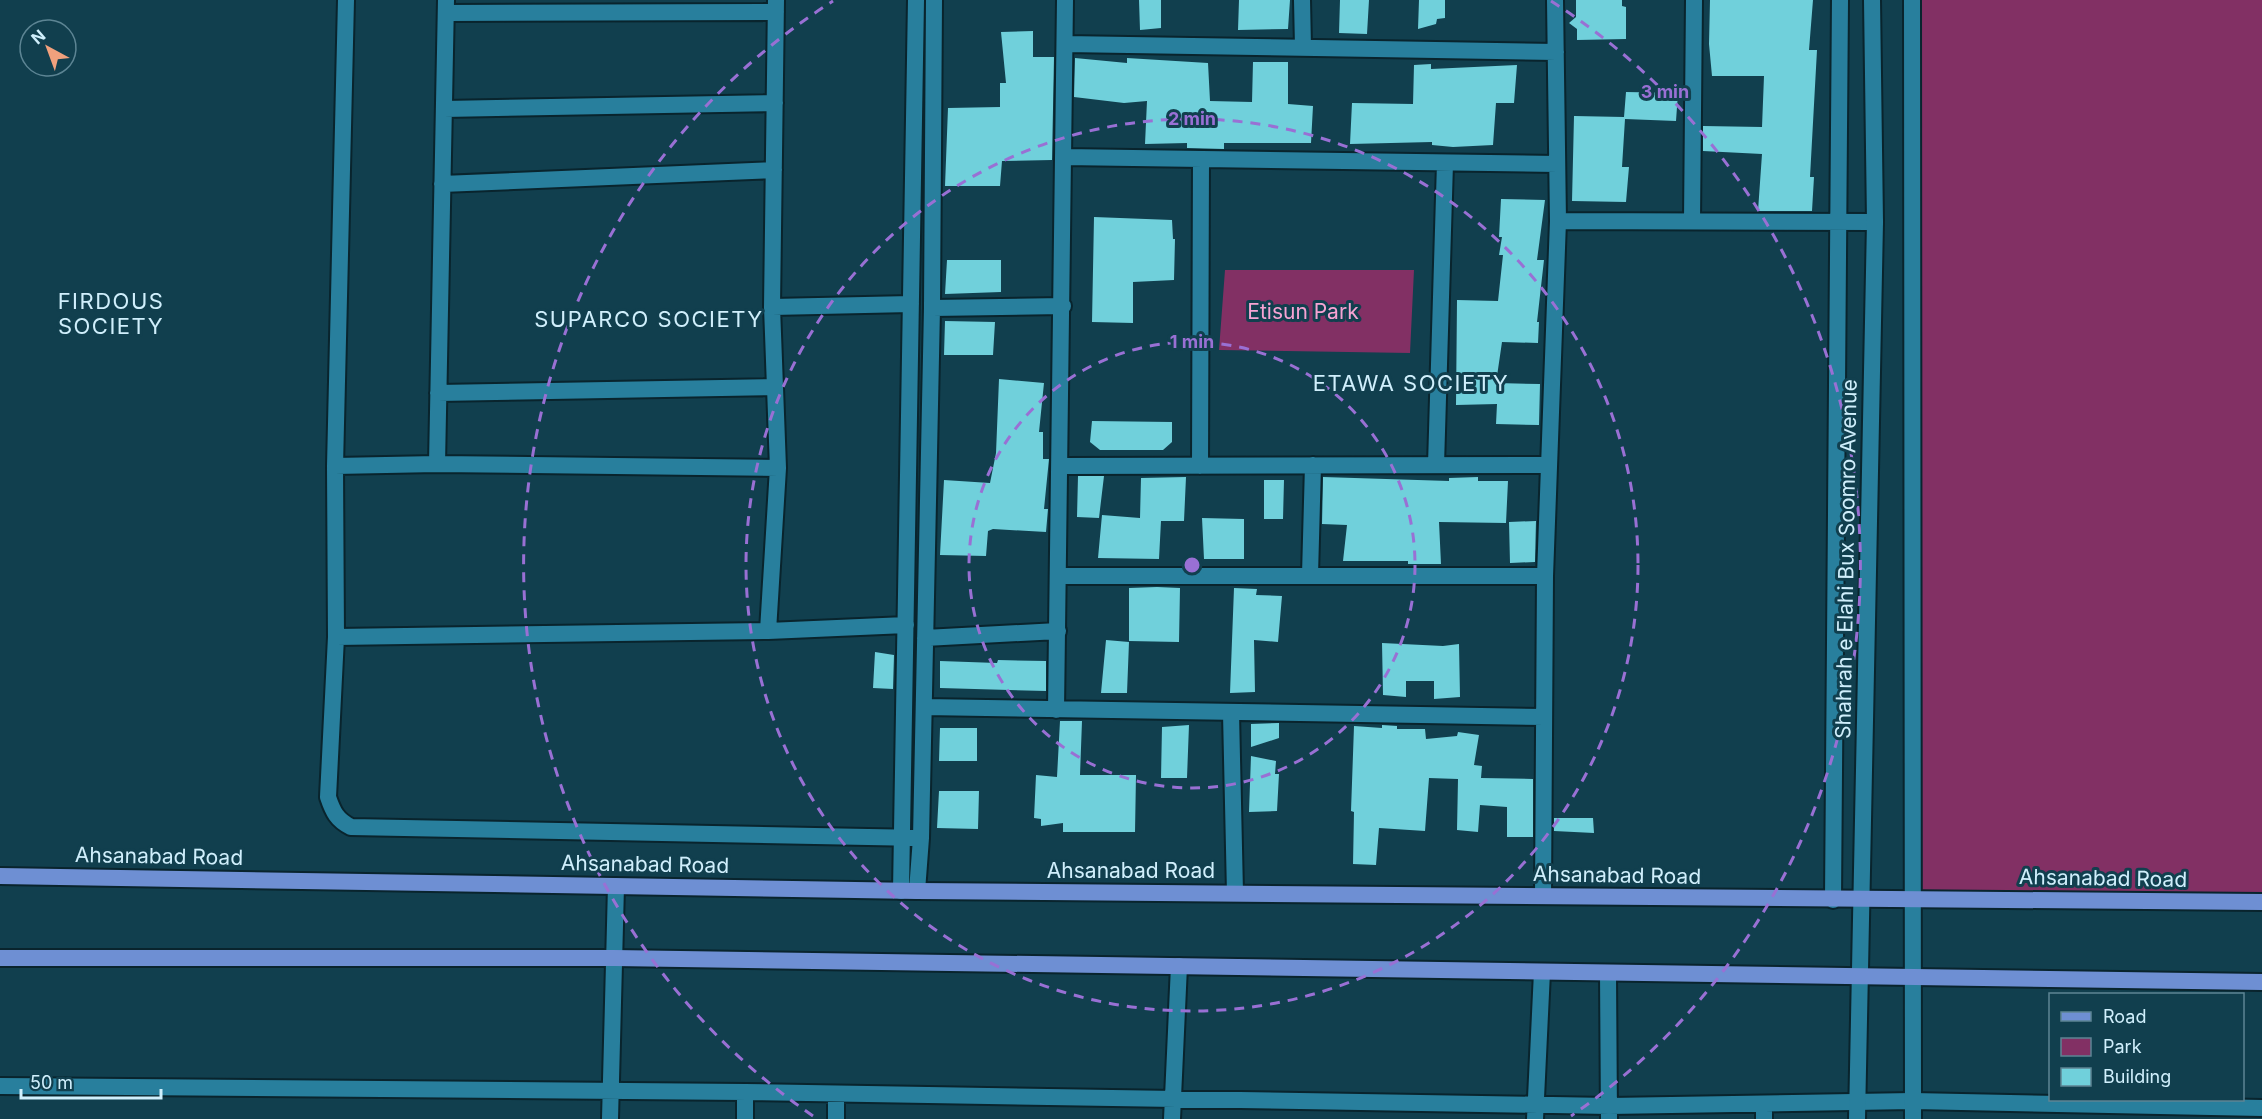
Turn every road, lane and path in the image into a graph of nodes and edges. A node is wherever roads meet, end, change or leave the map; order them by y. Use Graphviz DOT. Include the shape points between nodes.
graph roads {
  1 [pos="346,0"];
  2 [pos="916,0"];
  3 [pos="934,0"];
  4 [pos="1065,0"];
  5 [pos="1302,0"];
  6 [pos="1555,0"];
  7 [pos="1694,0"];
  8 [pos="1840,0"];
  9 [pos="1872,0"];
  10 [pos="1912,0"];
  11 [pos="776,6"];
  12 [pos="446,7"];
  13 [pos="1065,44"];
  14 [pos="1304,46"];
  15 [pos="1556,52"];
  16 [pos="775,103"];
  17 [pos="444,109"];
  18 [pos="1064,157"];
  19 [pos="1202,159"];
  20 [pos="1446,163"];
  21 [pos="1557,165"];
  22 [pos="774,170"];
  23 [pos="442,184"];
  24 [pos="1558,221"];
  25 [pos="1692,221"];
  26 [pos="1875,222"];
  27 [pos="1840,223"];
  28 [pos="912,304"];
  29 [pos="1063,306"];
  30 [pos="772,307"];
  31 [pos="932,308"];
  32 [pos="775,387"];
  33 [pos="438,393"];
  34 [pos="437,464"];
  35 [pos="1313,465"];
  36 [pos="1436,465"];
  37 [pos="1549,465"];
  38 [pos="335,466"];
  39 [pos="1061,466"];
  40 [pos="1200,466"];
  41 [pos="778,468"];
  42 [pos="1310,575"];
  43 [pos="1059,576"];
  44 [pos="1545,576"];
  45 [pos="906,625"];
  46 [pos="768,631"];
  47 [pos="1058,631"];
  48 [pos="336,638"];
  49 [pos="925,638"];
  50 [pos="924,707"];
  51 [pos="1056,710"];
  52 [pos="1231,713"];
  53 [pos="1544,717"];
  54 [pos="902,838"];
  55 [pos="921,838"];
  56 [pos="0,876"];
  57 [pos="616,886"];
  58 [pos="909,891"];
  59 [pos="1235,893"];
  60 [pos="1543,896"];
  61 [pos="1914,898"];
  62 [pos="1862,899"];
  63 [pos="1833,900"];
  64 [pos="2262,902"];
  65 [pos="0,958"];
  66 [pos="614,958"];
  67 [pos="1179,966"];
  68 [pos="1542,972"];
  69 [pos="1608,973"];
  70 [pos="1860,977"];
  71 [pos="1914,977"];
  72 [pos="2262,982"];
  73 [pos="0,1086"];
  74 [pos="610,1092"];
  75 [pos="745,1092"];
  76 [pos="836,1095"];
  77 [pos="1173,1098"];
  78 [pos="1913,1101"];
  79 [pos="2262,1108"];
  80 [pos="1764,1111"];
  81 [pos="1857,1111"];
  82 [pos="1536,1112"];
  83 [pos="1609,1113"];
  84 [pos="610,1119"];
  85 [pos="745,1119"];
  86 [pos="836,1119"];
  87 [pos="1172,1119"];
  88 [pos="1913,1119"];
  1 -- 38 [label="street"];
  2 -- 28 [label="street"];
  3 -- 31 [label="street"];
  4 -- 13 [label="street"];
  5 -- 14 [label="street"];
  6 -- 15 [label="street"];
  7 -- 25 [label="street"];
  8 -- 27 [label="street"];
  9 -- 26 [label="street, Shahrah e Elahi Bux Soomro Avenue"];
  10 -- 61 [label="street"];
  11 -- 12 [label="street"];
  11 -- 16 [label="street"];
  12 -- 17 [label="street"];
  13 -- 14 [label="street"];
  13 -- 18 [label="street"];
  14 -- 15 [label="street"];
  15 -- 21 [label="street"];
  16 -- 17 [label="street"];
  16 -- 22 [label="street"];
  17 -- 23 [label="street"];
  18 -- 19 [label="street"];
  18 -- 29 [label="street"];
  19 -- 20 [label="street"];
  19 -- 40 [label="street"];
  20 -- 21 [label="street"];
  20 -- 36 [label="street"];
  21 -- 24 [label="street"];
  22 -- 23 [label="street"];
  22 -- 30 [label="street"];
  23 -- 33 [label="street"];
  24 -- 25 [label="street"];
  24 -- 37 [label="street"];
  25 -- 27 [label="street"];
  26 -- 27 [label="street"];
  26 -- 62 [label="street, Shahrah e Elahi Bux Soomro Avenue"];
  27 -- 63 [label="street"];
  28 -- 30 [label="street"];
  28 -- 45 [label="street"];
  29 -- 31 [label="street"];
  29 -- 39 [label="street"];
  30 -- 32 [label="street"];
  31 -- 49 [label="street"];
  32 -- 33 [label="street"];
  32 -- 41 [label="street"];
  33 -- 34 [label="street"];
  34 -- 38 [label="street"];
  34 -- 41 [label="street"];
  35 -- 36 [label="street"];
  35 -- 40 [label="street"];
  35 -- 42 [label="street"];
  36 -- 37 [label="street"];
  37 -- 44 [label="street"];
  38 -- 48 [label="street"];
  39 -- 40 [label="street"];
  39 -- 43 [label="street"];
  41 -- 46 [label="street"];
  42 -- 43 [label="street"];
  42 -- 44 [label="street"];
  43 -- 47 [label="street"];
  44 -- 53 [label="street"];
  45 -- 46 [label="street"];
  45 -- 54 [label="street"];
  46 -- 48 [label="street"];
  47 -- 49 [label="street"];
  47 -- 51 [label="street"];
  48 -- 54 [label="street" via="328,797 339,821 351,827"];
  49 -- 50 [label="street"];
  50 -- 51 [label="street"];
  50 -- 55 [label="street"];
  51 -- 52 [label="street"];
  52 -- 53 [label="street"];
  52 -- 59 [label="street"];
  53 -- 60 [label="street"];
  54 -- 55 [label="street"];
  54 -- 58 [label="street"];
  55 -- 58 [label="street"];
  56 -- 57 [label="main road, Ahsanabad Road"];
  57 -- 58 [label="main road, Ahsanabad Road"];
  57 -- 66 [label="street"];
  58 -- 59 [label="main road, Ahsanabad Road"];
  59 -- 60 [label="main road, Ahsanabad Road"];
  60 -- 63 [label="main road, Ahsanabad Road"];
  61 -- 62 [label="main road, Ahsanabad Road"];
  61 -- 64 [label="main road, Ahsanabad Road"];
  61 -- 71 [label="street"];
  62 -- 63 [label="main road, Ahsanabad Road"];
  62 -- 70 [label="street, Shahrah e Elahi Bux Soomro Avenue"];
  65 -- 66 [label="main road"];
  66 -- 67 [label="main road"];
  66 -- 74 [label="street"];
  67 -- 68 [label="main road"];
  67 -- 77 [label="street"];
  68 -- 69 [label="main road"];
  68 -- 82 [label="street"];
  69 -- 70 [label="main road"];
  69 -- 83 [label="street"];
  70 -- 71 [label="main road"];
  70 -- 81 [label="street, Shahrah e Elahi Bux Soomro Avenue"];
  71 -- 72 [label="main road"];
  71 -- 78 [label="street"];
  73 -- 74 [label="street"];
  74 -- 75 [label="street"];
  74 -- 84 [label="street"];
  75 -- 76 [label="street"];
  75 -- 85 [label="street"];
  76 -- 77 [label="street"];
  76 -- 86 [label="street"];
  77 -- 82 [label="street"];
  77 -- 87 [label="street"];
  78 -- 79 [label="street"];
  78 -- 81 [label="street"];
  78 -- 88 [label="street"];
  80 -- 81 [label="street"];
  80 -- 83 [label="street"];
  82 -- 83 [label="street"];
}
